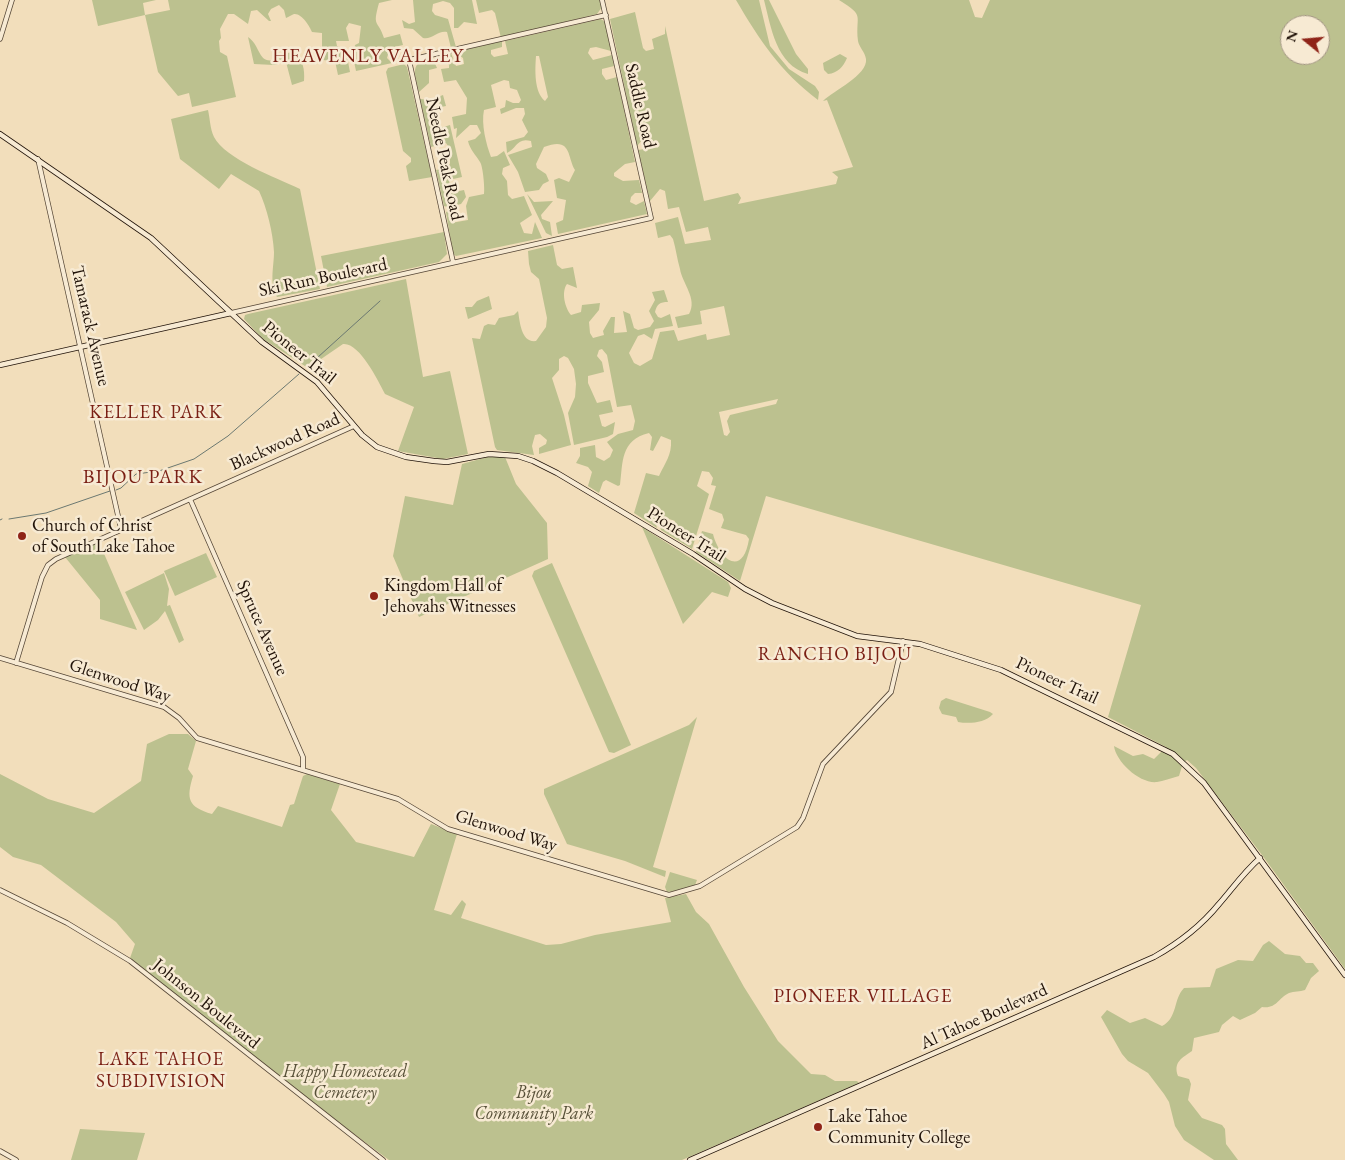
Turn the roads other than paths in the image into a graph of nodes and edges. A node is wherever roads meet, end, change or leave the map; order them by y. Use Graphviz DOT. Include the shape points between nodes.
graph roads {
  1 [pos="12,0"];
  2 [pos="602,0"];
  3 [pos="606,15"];
  4 [pos="0,39"];
  5 [pos="419,58"];
  6 [pos="412,73"];
  7 [pos="0,134"];
  8 [pos="38,160"];
  9 [pos="651,218"];
  10 [pos="453,262"];
  11 [pos="231,313"];
  12 [pos="81,346"];
  13 [pos="0,365"];
  14 [pos="354,426"];
  15 [pos="190,499"];
  16 [pos="121,529"];
  17 [pos="903,641"];
  18 [pos="0,658"];
  19 [pos="16,663"];
  20 [pos="303,770"];
  21 [pos="1260,858"];
  22 [pos="0,890"];
  23 [pos="1345,975"];
  24 [pos="0,1151"];
  25 [pos="16,1160"];
  26 [pos="383,1160"];
  27 [pos="690,1160"];
  1 -- 4 [label="street"];
  2 -- 3 [label="street, Saddle Road"];
  3 -- 5 [label="street"];
  3 -- 9 [label="street, Saddle Road"];
  5 -- 6 [label="street"];
  5 -- 6 [label="street, Needle Peak Road" via="409,60"];
  6 -- 10 [label="street, Needle Peak Road"];
  7 -- 8 [label="main road, Pioneer Trail"];
  8 -- 11 [label="main road, Pioneer Trail" via="146,234"];
  8 -- 12 [label="street, Tamarack Avenue"];
  9 -- 10 [label="street, Ski Run Boulevard"];
  10 -- 11 [label="street, Ski Run Boulevard"];
  11 -- 12 [label="main road, Ski Run Boulevard"];
  11 -- 14 [label="main road, Pioneer Trail" via="267,346 317,382"];
  12 -- 13 [label="main road, Ski Run Boulevard"];
  12 -- 16 [label="street, Tamarack Avenue"];
  14 -- 15 [label="street, Blackwood Road"];
  14 -- 17 [label="main road, Pioneer Trail" via="373,445 412,458 447,462 494,454 533,461 557,472 766,600 857,636"];
  15 -- 16 [label="street, Blackwood Road"];
  15 -- 20 [label="street, Spruce Avenue" via="303,757"];
  16 -- 19 [label="street, Blackwood Road" via="48,565"];
  17 -- 20 [label="street, Glenwood Way" via="891,692 823,764 797,828 718,876 682,893 661,894 448,828 398,799"];
  17 -- 21 [label="main road, Pioneer Trail" via="1007,672 1168,751 1200,778"];
  18 -- 19 [label="street, Glenwood Way"];
  19 -- 20 [label="street, Glenwood Way" via="164,707 179,718 196,738"];
  21 -- 23 [label="main road, Pioneer Trail"];
  21 -- 27 [label="main road, Al Tahoe Boulevard" via="1203,922 1154,957"];
  22 -- 26 [label="street, Johnson Boulevard" via="67,923 126,958"];
  24 -- 25 [label="street"];
}
